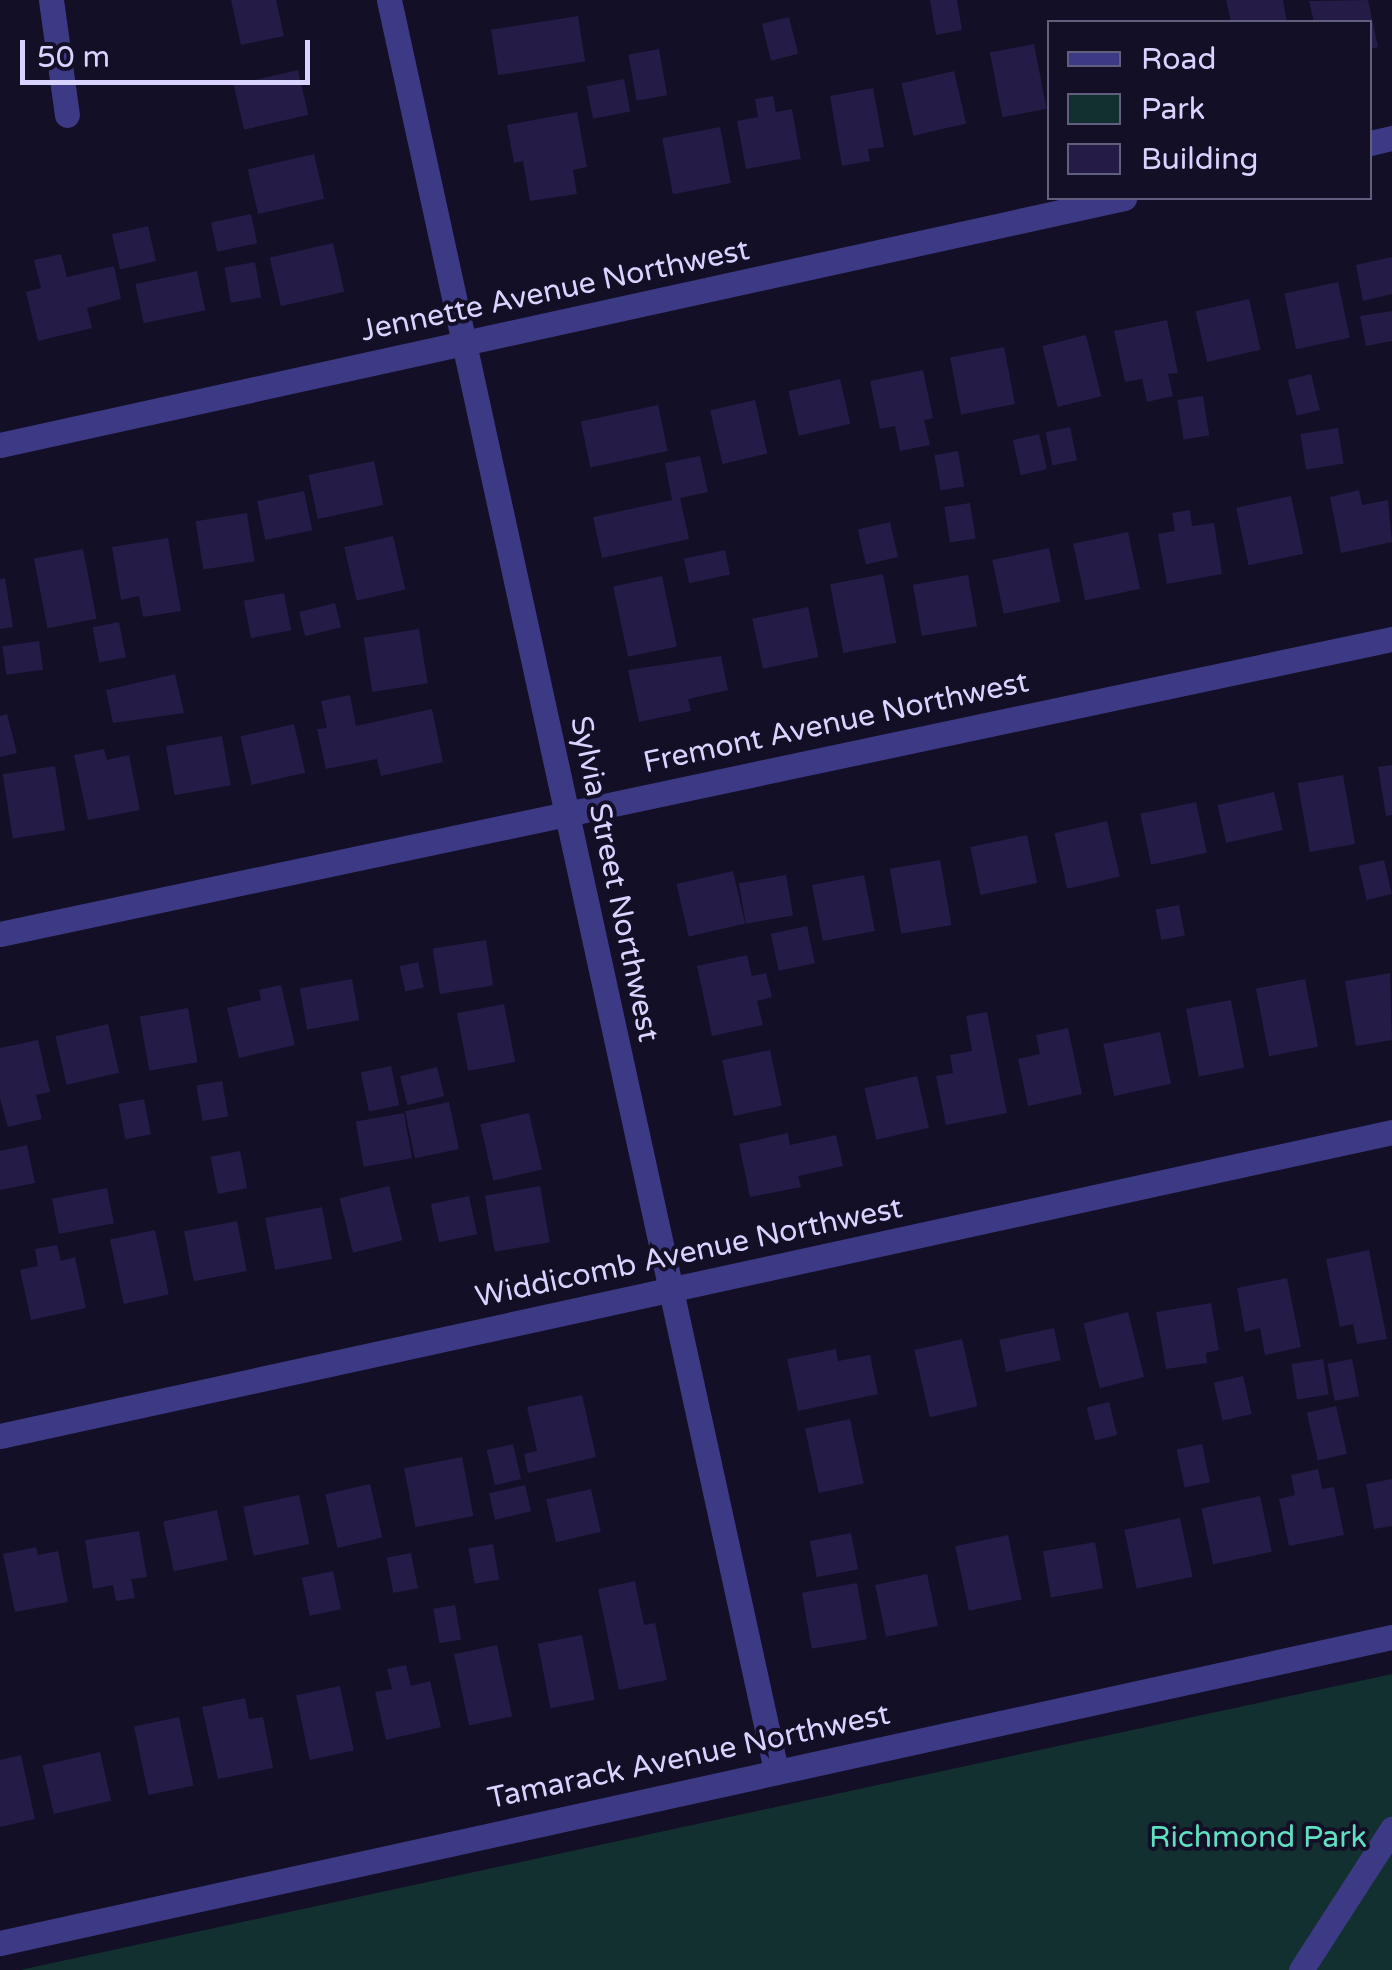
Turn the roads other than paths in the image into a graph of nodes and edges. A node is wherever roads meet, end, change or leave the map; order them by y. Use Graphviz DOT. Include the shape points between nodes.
graph roads {
  1 [pos="51,0"];
  2 [pos="389,0"];
  3 [pos="67,115"];
  4 [pos="1115,200"];
  5 [pos="464,345"];
  6 [pos="0,445"];
  7 [pos="1392,639"];
  8 [pos="566,813"];
  9 [pos="0,934"];
  10 [pos="1392,1132"];
  11 [pos="670,1292"];
  12 [pos="0,1436"];
  13 [pos="1392,1636"];
  14 [pos="776,1772"];
  15 [pos="1392,1829"];
  16 [pos="0,1942"];
  17 [pos="1301,1970"];
  1 -- 3 [label="street"];
  2 -- 5 [label="street, Sylvia Street Northwest"];
  4 -- 5 [label="street, Jennette Avenue Northwest"];
  5 -- 6 [label="street, Jennette Avenue Northwest"];
  5 -- 8 [label="street, Sylvia Street Northwest"];
  7 -- 8 [label="street, Fremont Avenue Northwest"];
  8 -- 9 [label="street, Fremont Avenue Northwest"];
  8 -- 11 [label="street, Sylvia Street Northwest"];
  10 -- 11 [label="street, Widdicomb Avenue Northwest"];
  11 -- 12 [label="street, Widdicomb Avenue Northwest"];
  11 -- 14 [label="street, Sylvia Street Northwest"];
  13 -- 14 [label="street, Tamarack Avenue Northwest"];
  14 -- 16 [label="street, Tamarack Avenue Northwest"];
  15 -- 17 [label="street"];
}
